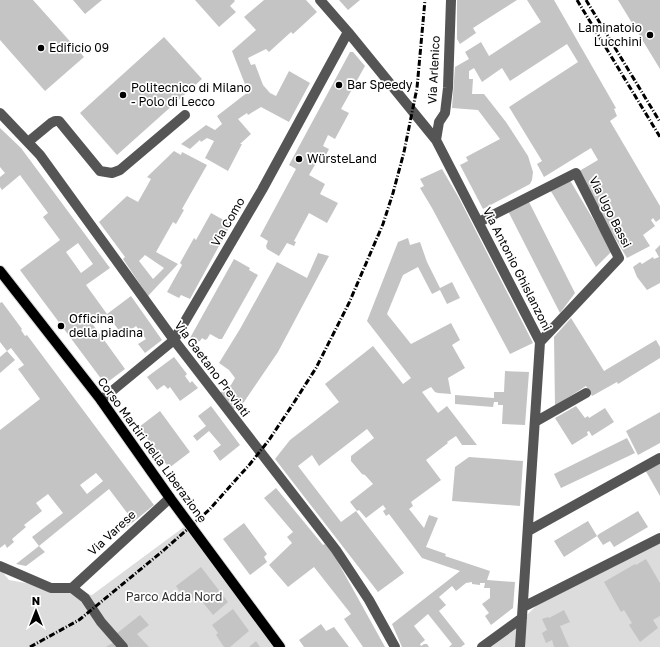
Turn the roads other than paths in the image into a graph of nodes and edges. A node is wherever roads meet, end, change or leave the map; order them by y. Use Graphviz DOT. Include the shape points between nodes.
graph roads {
  1 [pos="320,0"];
  2 [pos="451,0"];
  3 [pos="348,32"];
  4 [pos="0,113"];
  5 [pos="185,115"];
  6 [pos="436,140"];
  7 [pos="28,142"];
  8 [pos="479,222"];
  9 [pos="0,271"];
  10 [pos="174,340"];
  11 [pos="540,342"];
  12 [pos="586,394"];
  13 [pos="101,400"];
  14 [pos="535,422"];
  15 [pos="660,458"];
  16 [pos="170,498"];
  17 [pos="528,531"];
  18 [pos="660,538"];
  19 [pos="0,566"];
  20 [pos="72,588"];
  21 [pos="523,607"];
  22 [pos="522,618"];
  23 [pos="123,647"];
  24 [pos="280,647"];
  25 [pos="395,647"];
  26 [pos="482,647"];
  27 [pos="520,647"];
  1 -- 3 [label="street, Via Antonio Ghislanzoni"];
  2 -- 6 [label="street, Via Arlenico" via="448,88 445,113 439,122"];
  3 -- 6 [label="street, Via Antonio Ghislanzoni"];
  3 -- 10 [label="street, Via Como" via="262,190"];
  4 -- 7 [label="street, Via Gaetano Previati"];
  5 -- 7 [label="street" via="120,170 112,173 100,171 59,121 50,123"];
  6 -- 8 [label="street, Via Antonio Ghislanzoni"];
  7 -- 10 [label="street, Via Gaetano Previati"];
  8 -- 11 [label="street, Via Antonio Ghislanzoni"];
  8 -- 11 [label="street, Via Ugo Bassi" via="576,173 619,258"];
  9 -- 13 [label="main road, Corso Martiri della Liberazione"];
  10 -- 13 [label="street, Via Como"];
  10 -- 25 [label="street, Via Gaetano Previati" via="336,550 369,600"];
  11 -- 14 [label="street, Via Antonio Ghislanzoni"];
  12 -- 14 [label="street"];
  13 -- 16 [label="main road, Corso Martiri della Liberazione"];
  14 -- 17 [label="street, Via Antonio Ghislanzoni"];
  15 -- 17 [label="street"];
  16 -- 20 [label="street, Via Varese"];
  16 -- 24 [label="main road, Corso Martiri della Liberazione"];
  17 -- 21 [label="street, Via Antonio Ghislanzoni"];
  18 -- 21 [label="street"];
  19 -- 20 [label="street" via="51,588"];
  20 -- 23 [label="street" via="85,598 101,622"];
  21 -- 22 [label="street, Via Antonio Ghislanzoni"];
  22 -- 26 [label="street"];
  22 -- 27 [label="street, Via Antonio Ghislanzoni"];
}
